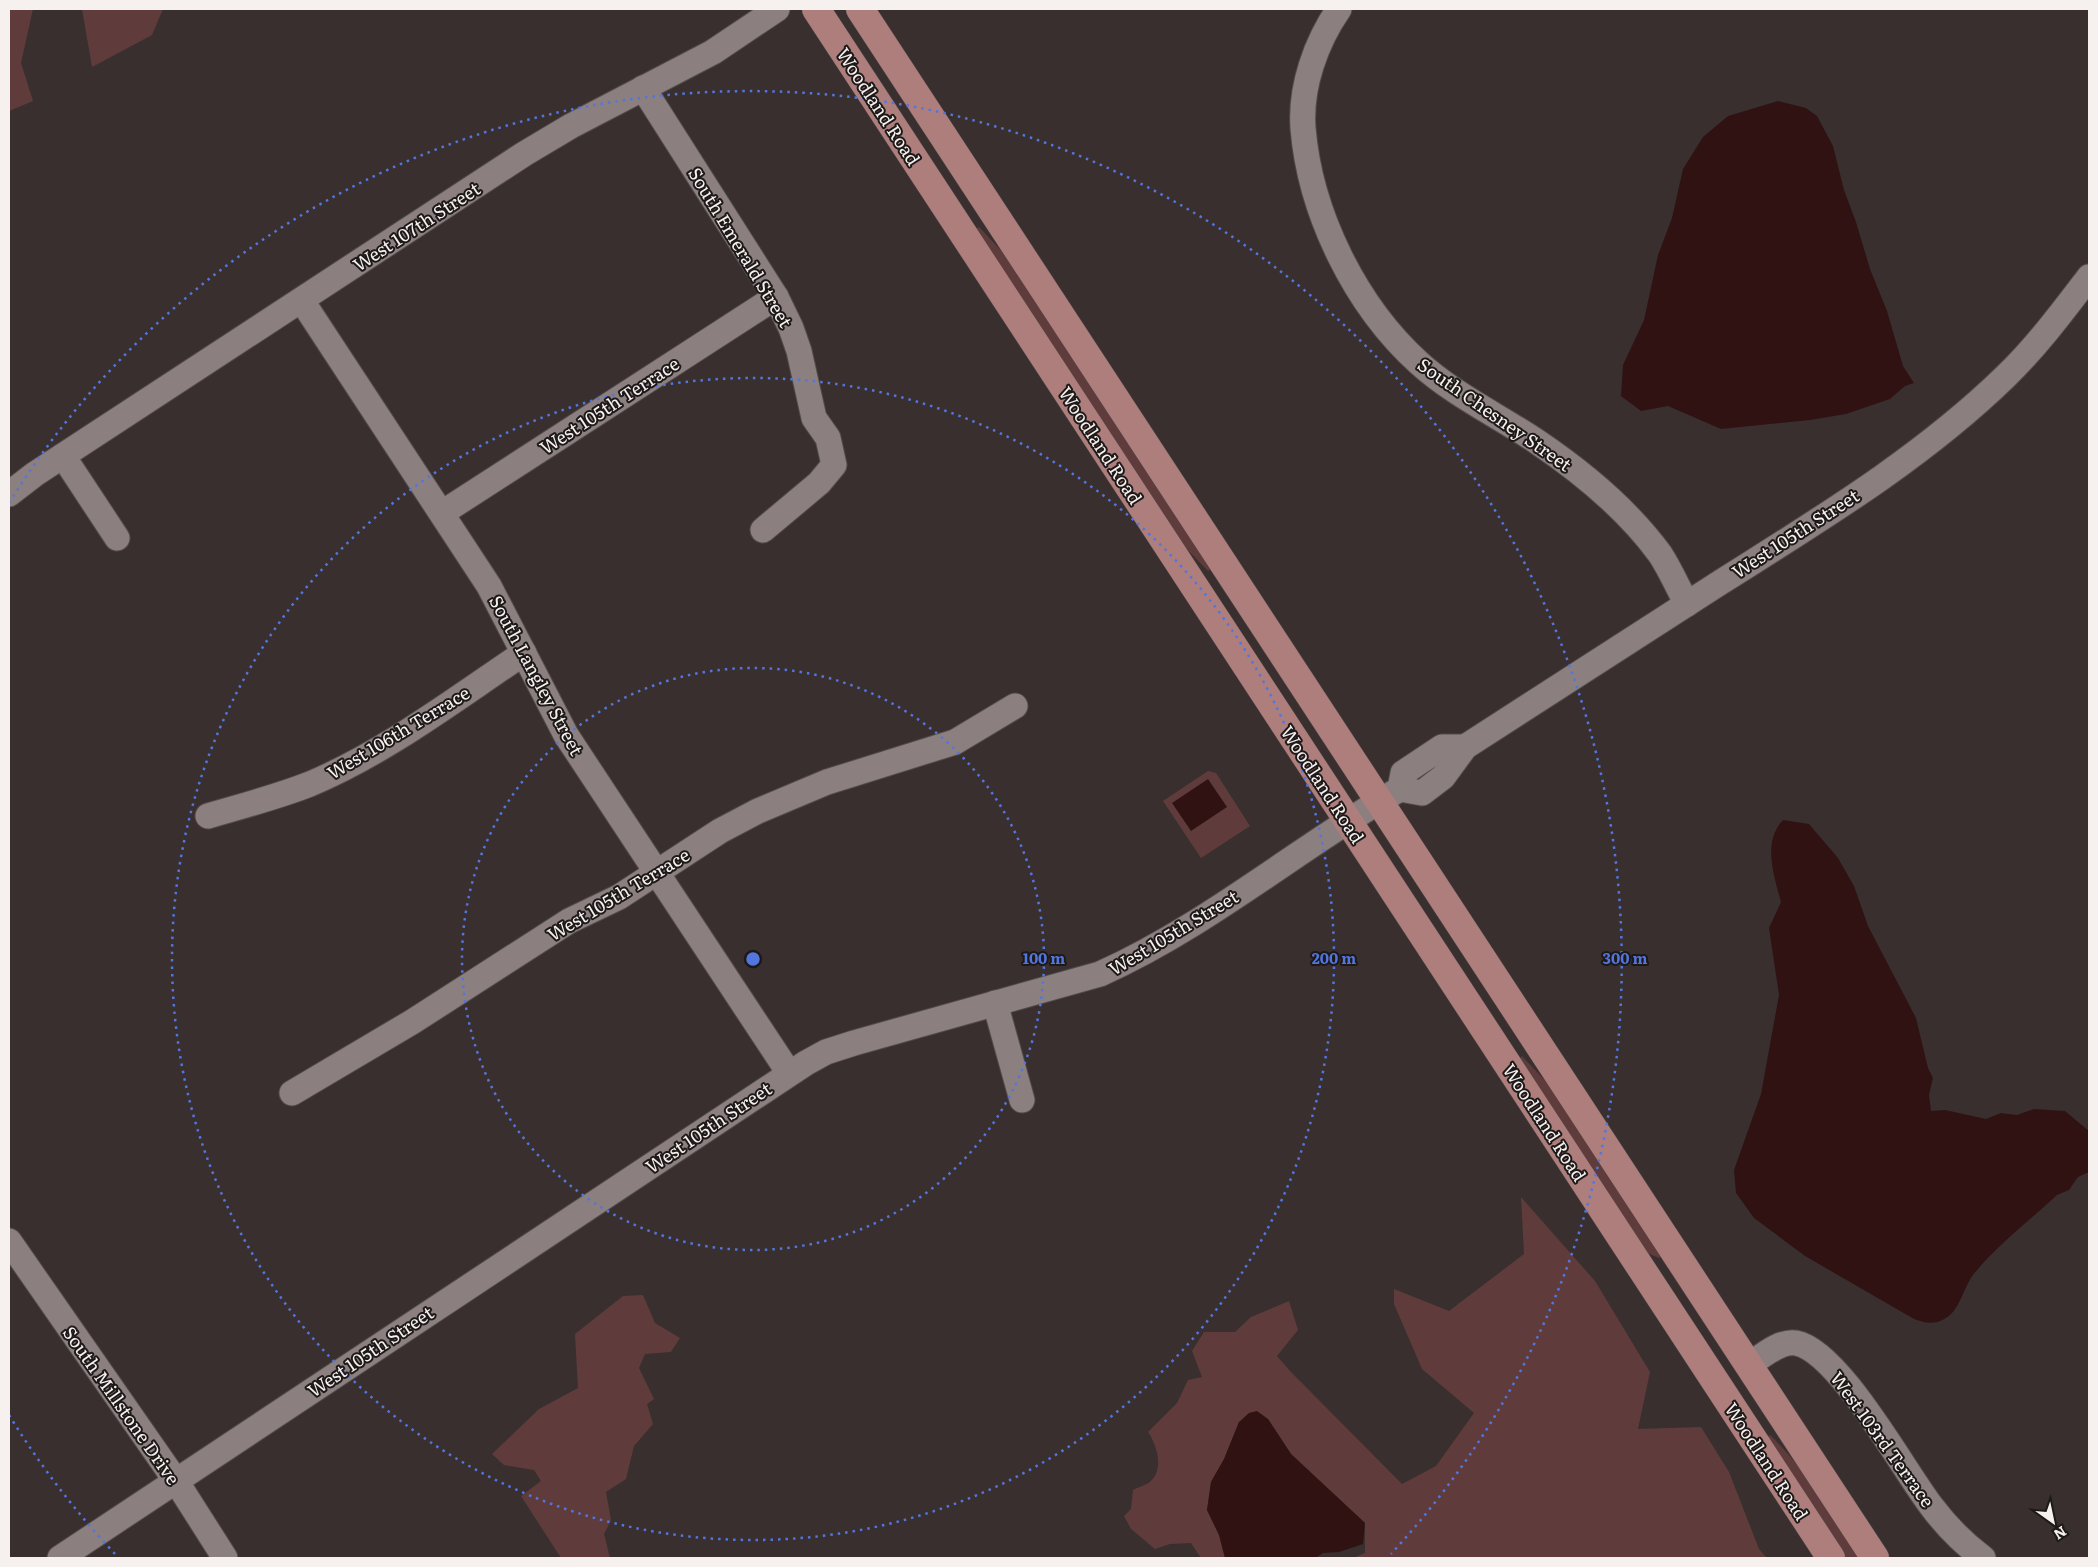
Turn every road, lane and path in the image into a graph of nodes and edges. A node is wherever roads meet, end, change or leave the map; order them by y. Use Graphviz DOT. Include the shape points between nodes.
graph roads {
  1 [pos="777,9"];
  2 [pos="816,9"];
  3 [pos="860,9"];
  4 [pos="1338,9"];
  5 [pos="643,88"];
  6 [pos="2089,276"];
  7 [pos="776,297"];
  8 [pos="302,300"];
  9 [pos="62,456"];
  10 [pos="9,494"];
  11 [pos="442,513"];
  12 [pos="763,530"];
  13 [pos="117,538"];
  14 [pos="1687,604"];
  15 [pos="524,653"];
  16 [pos="1015,706"];
  17 [pos="1389,795"];
  18 [pos="208,816"];
  19 [pos="1348,822"];
  20 [pos="657,872"];
  21 [pos="995,1003"];
  22 [pos="789,1073"];
  23 [pos="292,1093"];
  24 [pos="1022,1100"];
  25 [pos="12,1250"];
  26 [pos="1654,1288"];
  27 [pos="1714,1313"];
  28 [pos="1749,1365"];
  29 [pos="176,1481"];
  30 [pos="60,1558"];
  31 [pos="225,1558"];
  32 [pos="1831,1558"];
  33 [pos="1875,1558"];
  34 [pos="1982,1558"];
  1 -- 5 [label="street, West 107th Street" via="713,52"];
  2 -- 19 [label="main road, Woodland Road"];
  3 -- 17 [label="main road, Woodland Road"];
  4 -- 14 [label="street, South Chesney Street" via="1312,65 1303,127 1309,170 1322,212 1340,256 1363,297 1392,336 1419,364 1544,446 1620,508 1660,555"];
  5 -- 7 [label="street, South Emerald Street"];
  5 -- 8 [label="street, West 107th Street" via="524,154"];
  6 -- 14 [label="street, West 105th Street" via="2046,332 2006,376 1968,410 1832,510"];
  7 -- 11 [label="street, West 105th Terrace"];
  7 -- 12 [label="street, South Emerald Street" via="791,328 814,418 828,438 834,464 819,483"];
  8 -- 9 [label="street, West 107th Street"];
  8 -- 11 [label="street, South Langley Street"];
  9 -- 10 [label="street, West 107th Street"];
  9 -- 13 [label="street"];
  11 -- 15 [label="street, South Langley Street" via="489,586"];
  14 -- 17 [label="street, West 105th Street" via="1465,747 1444,777 1422,793"];
  15 -- 18 [label="street, West 106th Terrace" via="346,767 275,797"];
  15 -- 20 [label="street, South Langley Street" via="566,735"];
  16 -- 20 [label="street, West 105th Terrace" via="955,742 827,782 758,811"];
  17 -- 19 [label="street, West 105th Street"];
  17 -- 27 [label="main road, Woodland Road"];
  19 -- 21 [label="street, West 105th Street" via="1136,958 1092,977"];
  19 -- 26 [label="main road, Woodland Road"];
  20 -- 22 [label="street, South Langley Street"];
  20 -- 23 [label="street, West 105th Terrace" via="619,897 569,921 412,1022"];
  21 -- 22 [label="street, West 105th Street" via="826,1052"];
  21 -- 24 [label="street"];
  22 -- 29 [label="street, West 105th Street"];
  25 -- 29 [label="street, South Millstone Drive"];
  26 -- 27 [label="main road"];
  26 -- 32 [label="main road, Woodland Road"];
  27 -- 28 [label="main road, Woodland Road"];
  28 -- 33 [label="main road, Woodland Road"];
  28 -- 34 [label="street, West 103rd Terrace" via="1787,1343 1797,1343 1821,1357 1867,1412 1942,1519 1965,1545"];
  29 -- 30 [label="street, West 105th Street"];
  29 -- 31 [label="street, South Millstone Drive"];
}
